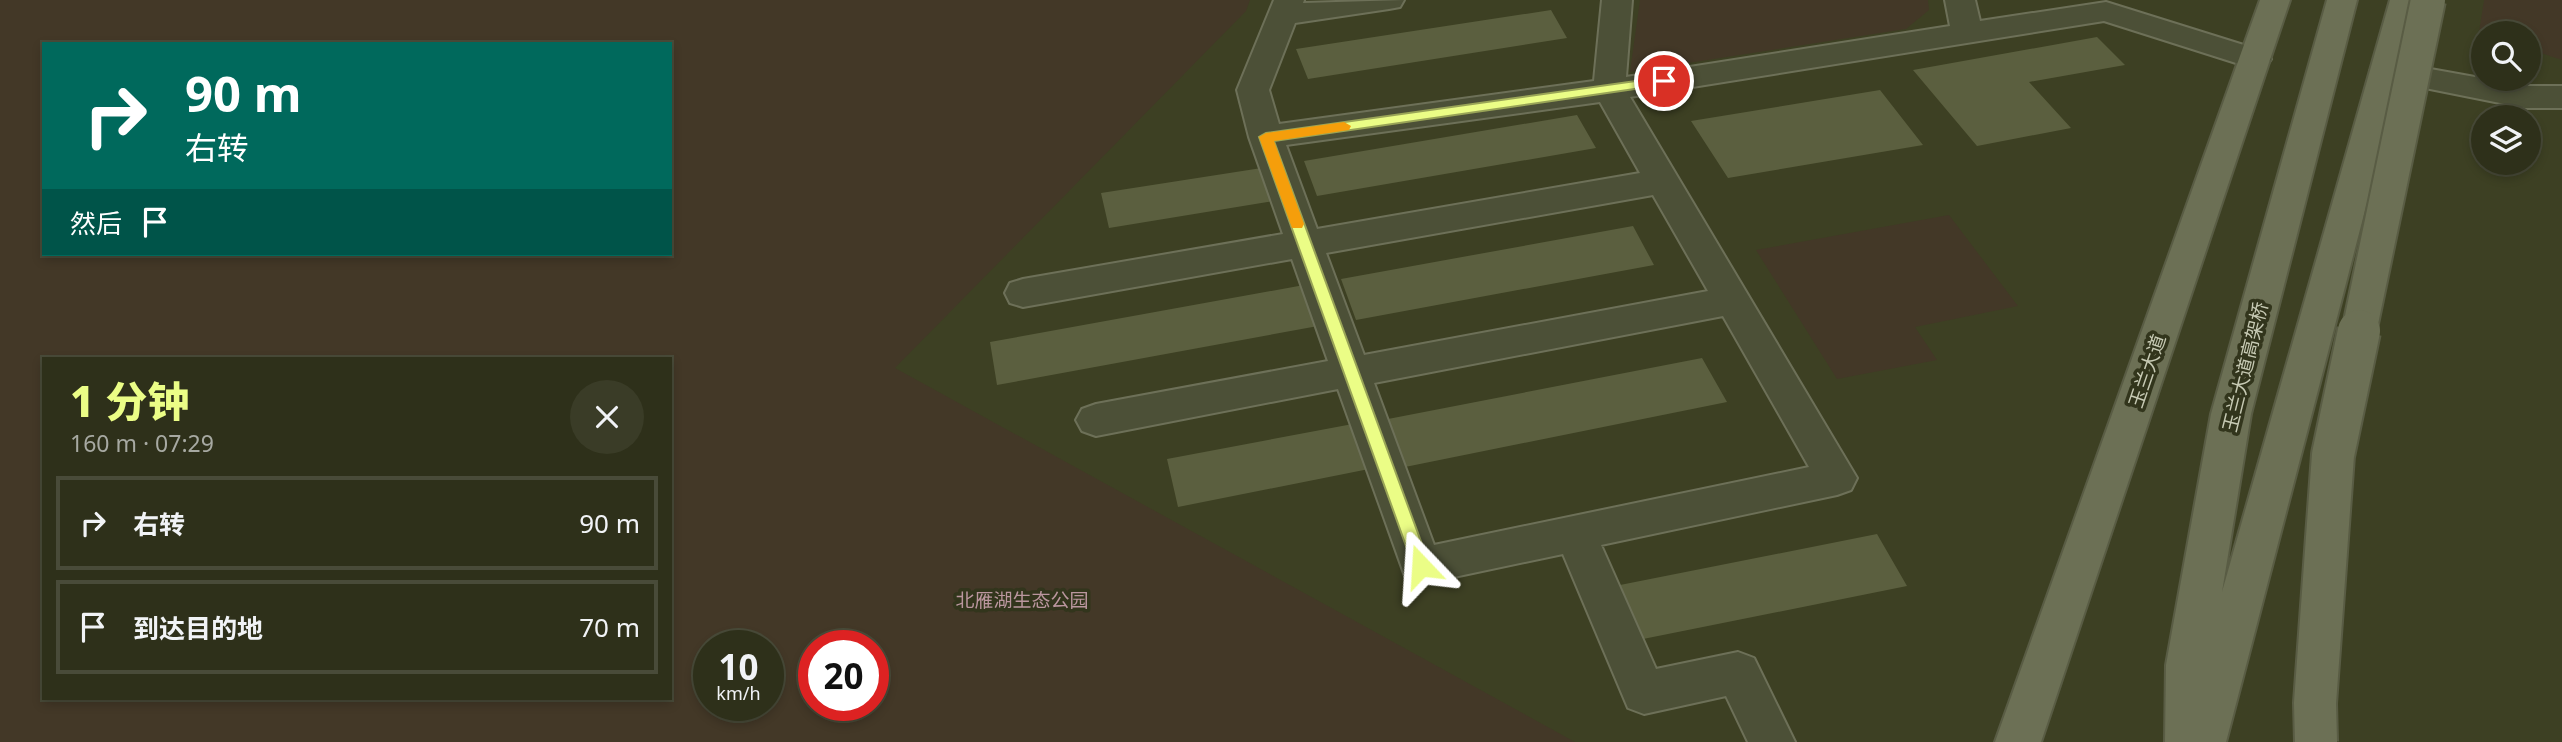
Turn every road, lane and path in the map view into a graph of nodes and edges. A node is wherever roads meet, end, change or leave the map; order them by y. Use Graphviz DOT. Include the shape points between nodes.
graph roads {
  1 [pos="1390,0"];
  2 [pos="1617,0"];
  3 [pos="2276,0"];
  4 [pos="2342,0"];
  5 [pos="2405,0"];
  6 [pos="2428,0"];
  7 [pos="1285,7"];
  8 [pos="1964,16"];
  9 [pos="2255,59"];
  10 [pos="2386,71"];
  11 [pos="1609,90"];
  12 [pos="2562,97"];
  13 [pos="1266,137"];
  14 [pos="1662,181"];
  15 [pos="1304,244"];
  16 [pos="1023,293"];
  17 [pos="1732,300"];
  18 [pos="1351,372"];
  19 [pos="1096,420"];
  20 [pos="1575,533"];
  21 [pos="2205,736"];
  22 [pos="1772,742"];
  23 [pos="2018,742"];
  24 [pos="2316,742"];
  1 -- 7 [label="street"];
  2 -- 11 [label="street"];
  3 -- 9 [label="main road, 玉兰大道"];
  4 -- 21 [label="main road, 玉兰大道高架桥" via="2231,414 2188,665"];
  5 -- 10 [label="main road"];
  6 -- 24 [label="main road, bridge" via="2333,455"];
  7 -- 13 [label="street" via="1253,90"];
  8 -- 9 [label="street" via="2106,11"];
  8 -- 11 [label="street"];
  9 -- 23 [label="main road, 玉兰大道"];
  10 -- 12 [label="street" via="2525,97"];
  10 -- 21 [label="main road"];
  11 -- 13 [label="street"];
  11 -- 14 [label="street"];
  13 -- 15 [label="street"];
  14 -- 15 [label="street"];
  14 -- 17 [label="street"];
  15 -- 16 [label="street"];
  15 -- 18 [label="street"];
  17 -- 18 [label="street"];
  17 -- 20 [label="street" via="1837,478"];
  18 -- 19 [label="street"];
  18 -- 20 [label="street" via="1421,566"];
  20 -- 22 [label="street" via="1644,693 1738,673"];
}
